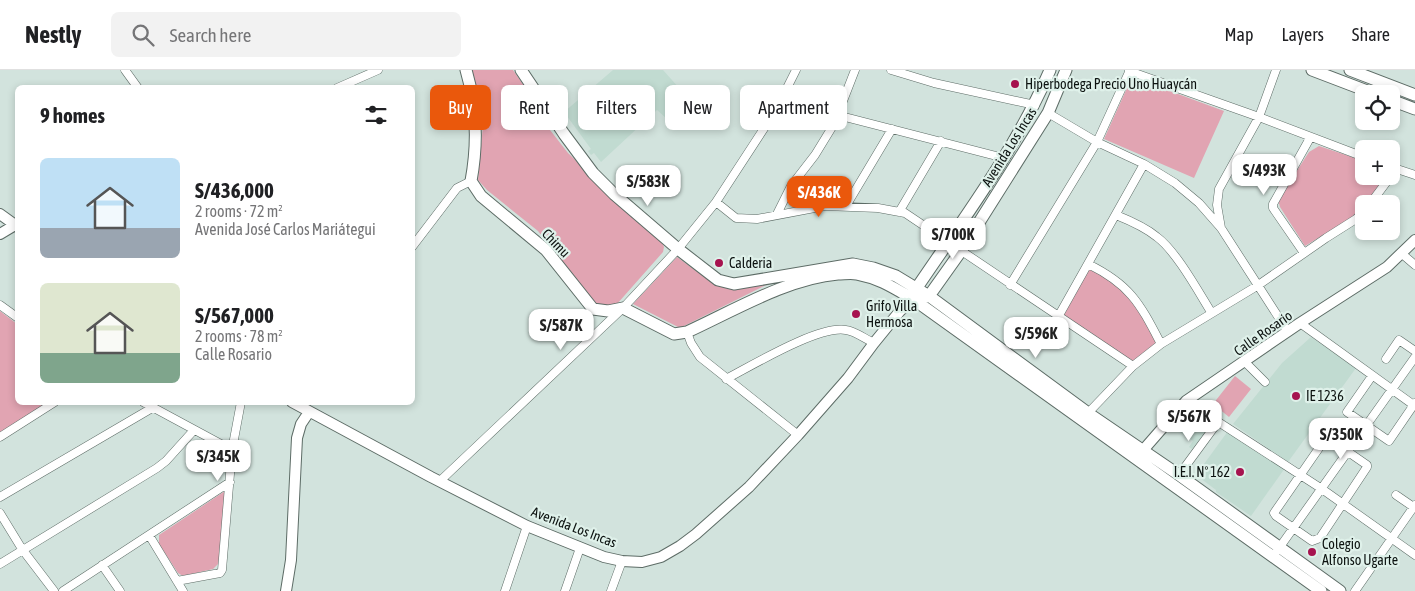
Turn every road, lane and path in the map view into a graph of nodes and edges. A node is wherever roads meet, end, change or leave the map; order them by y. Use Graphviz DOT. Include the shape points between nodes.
graph roads {
  1 [pos="125,70"];
  2 [pos="378,70"];
  3 [pos="466,70"];
  4 [pos="521,70"];
  5 [pos="796,70"];
  6 [pos="855,70"];
  7 [pos="891,70"];
  8 [pos="1050,70"];
  9 [pos="1066,70"];
  10 [pos="1129,70"];
  11 [pos="1276,70"];
  12 [pos="1312,70"];
  13 [pos="1350,70"];
  14 [pos="1371,78"];
  15 [pos="136,85"];
  16 [pos="344,85"];
  17 [pos="1371,85"];
  18 [pos="1355,86"];
  19 [pos="847,90"];
  20 [pos="1415,95"];
  21 [pos="1400,103"];
  22 [pos="1035,105"];
  23 [pos="1415,109"];
  24 [pos="1048,113"];
  25 [pos="1259,117"];
  26 [pos="847,118"];
  27 [pos="892,129"];
  28 [pos="830,130"];
  29 [pos="1310,138"];
  30 [pos="941,141"];
  31 [pos="1097,142"];
  32 [pos="1355,154"];
  33 [pos="1004,158"];
  34 [pos="1144,164"];
  35 [pos="1400,173"];
  36 [pos="1415,175"];
  37 [pos="471,181"];
  38 [pos="716,202"];
  39 [pos="846,206"];
  40 [pos="899,212"];
  41 [pos="0,214"];
  42 [pos="777,214"];
  43 [pos="1116,215"];
  44 [pos="1355,220"];
  45 [pos="0,224"];
  46 [pos="15,225"];
  47 [pos="15,226"];
  48 [pos="15,226"];
  49 [pos="1221,228"];
  50 [pos="0,234"];
  51 [pos="1415,240"];
  52 [pos="415,243"];
  53 [pos="948,243"];
  54 [pos="678,249"];
  55 [pos="961,251"];
  56 [pos="1304,253"];
  57 [pos="1401,253"];
  58 [pos="1088,264"];
  59 [pos="1415,265"];
  60 [pos="1010,284"];
  61 [pos="1257,286"];
  62 [pos="914,294"];
  63 [pos="929,296"];
  64 [pos="0,306"];
  65 [pos="623,308"];
  66 [pos="1211,312"];
  67 [pos="15,316"];
  68 [pos="1058,317"];
  69 [pos="1300,323"];
  70 [pos="687,332"];
  71 [pos="1288,332"];
  72 [pos="874,343"];
  73 [pos="1161,344"];
  74 [pos="1415,351"];
  75 [pos="1415,357"];
  76 [pos="1386,359"];
  77 [pos="1245,362"];
  78 [pos="1133,366"];
  79 [pos="1372,376"];
  80 [pos="726,378"];
  81 [pos="1265,382"];
  82 [pos="1391,389"];
  83 [pos="1186,401"];
  84 [pos="50,405"];
  85 [pos="148,405"];
  86 [pos="240,405"];
  87 [pos="297,405"];
  88 [pos="1415,405"];
  89 [pos="152,408"];
  90 [pos="309,412"];
  91 [pos="1088,413"];
  92 [pos="1218,422"];
  93 [pos="1366,425"];
  94 [pos="194,430"];
  95 [pos="798,435"];
  96 [pos="0,437"];
  97 [pos="232,450"];
  98 [pos="1348,451"];
  99 [pos="1139,454"];
  100 [pos="1179,475"];
  101 [pos="1302,475"];
  102 [pos="230,482"];
  103 [pos="440,482"];
  104 [pos="1322,488"];
  105 [pos="1396,495"];
  106 [pos="0,497"];
  107 [pos="1343,504"];
  108 [pos="1415,507"];
  109 [pos="0,513"];
  110 [pos="527,526"];
  111 [pos="1294,528"];
  112 [pos="149,534"];
  113 [pos="1392,538"];
  114 [pos="580,548"];
  115 [pos="22,549"];
  116 [pos="1276,552"];
  117 [pos="1415,555"];
  118 [pos="622,561"];
  119 [pos="0,564"];
  120 [pos="102,565"];
  121 [pos="177,581"];
  122 [pos="54,591"];
  123 [pos="63,591"];
  124 [pos="120,591"];
  125 [pos="183,591"];
  126 [pos="286,591"];
  127 [pos="505,591"];
  128 [pos="565,591"];
  129 [pos="611,591"];
  130 [pos="1321,591"];
  131 [pos="1340,591"];
  132 [pos="1355,591"];
  1 -- 15 [label="street"];
  2 -- 16 [label="street"];
  3 -- 37 [label="main road" via="476,133"];
  4 -- 54 [label="main road" via="593,172"];
  5 -- 38 [label="street" via="776,110"];
  6 -- 19 [label="street"];
  7 -- 22 [label="street"];
  8 -- 22 [label="main road, Avenida Los Incas"];
  9 -- 24 [label="main road, Avenida Los Incas"];
  10 -- 25 [label="street"];
  10 -- 31 [label="street"];
  11 -- 25 [label="street"];
  12 -- 18 [label="main road"];
  13 -- 14 [label="main road"];
  14 -- 17 [label="main road"];
  14 -- 20 [label="main road"];
  21 -- 23 [label="main road"];
  22 -- 33 [label="main road, Avenida Los Incas"];
  24 -- 31 [label="street"];
  24 -- 55 [label="main road, Avenida Los Incas"];
  25 -- 29 [label="street"];
  25 -- 49 [label="street" via="1219,189"];
  26 -- 27 [label="street"];
  27 -- 30 [label="street"];
  27 -- 39 [label="street"];
  28 -- 42 [label="street" via="791,186"];
  29 -- 32 [label="street"];
  29 -- 56 [label="street" via="1273,204"];
  30 -- 33 [label="street"];
  30 -- 40 [label="street"];
  31 -- 34 [label="street"];
  31 -- 60 [label="street"];
  33 -- 53 [label="main road, Avenida Los Incas"];
  34 -- 43 [label="street"];
  34 -- 49 [label="street" via="1199,202"];
  35 -- 36 [label="street"];
  37 -- 52 [label="street" via="457,188"];
  37 -- 65 [label="main road, Chimu" via="481,196 546,250 593,309"];
  38 -- 42 [label="street" via="736,218 756,219"];
  38 -- 54 [label="street"];
  39 -- 40 [label="street"];
  39 -- 42 [label="street"];
  40 -- 53 [label="street"];
  41 -- 46 [label="street"];
  43 -- 58 [label="street"];
  43 -- 66 [label="street" via="1134,222 1162,242"];
  44 -- 56 [label="street"];
  45 -- 47 [label="street"];
  48 -- 50 [label="street"];
  49 -- 61 [label="street"];
  51 -- 57 [label="street, Calle Rosario"];
  53 -- 55 [label="street"];
  53 -- 62 [label="main road, Avenida Los Incas"];
  54 -- 62 [label="main road" via="714,278 728,283 853,264 896,276"];
  54 -- 65 [label="street"];
  55 -- 60 [label="street"];
  55 -- 63 [label="main road, Avenida Los Incas"];
  56 -- 61 [label="street"];
  57 -- 59 [label="street"];
  57 -- 69 [label="street, Calle Rosario" via="1387,267"];
  58 -- 68 [label="street"];
  58 -- 73 [label="street" via="1122,283"];
  60 -- 68 [label="street"];
  61 -- 66 [label="street"];
  61 -- 71 [label="street"];
  62 -- 63 [label="main road"];
  62 -- 70 [label="main road" via="854,273 828,275 801,281"];
  62 -- 72 [label="street, Avenida Los Incas"];
  62 -- 99 [label="main road"];
  63 -- 91 [label="main road"];
  64 -- 67 [label="street"];
  65 -- 70 [label="main road" via="674,334"];
  65 -- 103 [label="street"];
  66 -- 73 [label="street"];
  68 -- 78 [label="street"];
  69 -- 71 [label="street, Calle Rosario"];
  69 -- 79 [label="street"];
  70 -- 80 [label="street" via="700,357"];
  71 -- 77 [label="street, Calle Rosario"];
  72 -- 80 [label="street" via="848,330 823,332"];
  72 -- 95 [label="street, Avenida Los Incas"];
  73 -- 78 [label="street"];
  74 -- 76 [label="street" via="1399,340"];
  75 -- 82 [label="street"];
  77 -- 81 [label="street"];
  77 -- 83 [label="street, Calle Rosario"];
  78 -- 91 [label="street"];
  79 -- 82 [label="street"];
  79 -- 93 [label="street" via="1347,412"];
  80 -- 95 [label="street"];
  82 -- 88 [label="street"];
  82 -- 93 [label="street"];
  83 -- 92 [label="street"];
  83 -- 99 [label="street, Calle Rosario"];
  84 -- 96 [label="street"];
  85 -- 89 [label="street"];
  86 -- 97 [label="street"];
  87 -- 90 [label="street, Avenida Los Incas"];
  88 -- 93 [label="street" via="1389,441"];
  89 -- 94 [label="street"];
  89 -- 106 [label="street"];
  90 -- 103 [label="street, Avenida Los Incas"];
  90 -- 126 [label="street" via="299,427 297,438 291,560"];
  91 -- 99 [label="main road"];
  92 -- 100 [label="street"];
  92 -- 101 [label="street"];
  93 -- 98 [label="street"];
  94 -- 97 [label="street"];
  94 -- 115 [label="street" via="157,468"];
  95 -- 118 [label="street, Avenida Los Incas" via="749,486 680,546 661,557 642,562"];
  97 -- 102 [label="street"];
  98 -- 101 [label="street" via="1326,438"];
  98 -- 104 [label="street"];
  98 -- 107 [label="street" via="1367,467"];
  99 -- 100 [label="main road"];
  99 -- 116 [label="main road"];
  100 -- 116 [label="main road"];
  101 -- 104 [label="street"];
  101 -- 111 [label="street" via="1274,513"];
  102 -- 112 [label="street"];
  102 -- 121 [label="street" via="222,570"];
  103 -- 110 [label="street, Avenida Los Incas"];
  104 -- 107 [label="street"];
  104 -- 111 [label="street"];
  105 -- 108 [label="street"];
  107 -- 111 [label="street" via="1318,540 1312,541"];
  107 -- 113 [label="street"];
  108 -- 113 [label="street"];
  109 -- 115 [label="street"];
  110 -- 114 [label="street, Avenida Los Incas"];
  110 -- 127 [label="street"];
  111 -- 116 [label="street"];
  112 -- 120 [label="street"];
  112 -- 121 [label="street"];
  113 -- 117 [label="street"];
  113 -- 132 [label="street"];
  114 -- 118 [label="street, Avenida Los Incas"];
  114 -- 128 [label="street"];
  115 -- 119 [label="street"];
  115 -- 122 [label="street"];
  116 -- 130 [label="main road"];
  116 -- 131 [label="main road"];
  118 -- 129 [label="street"];
  120 -- 123 [label="street"];
  120 -- 124 [label="street"];
  121 -- 125 [label="street"];
}
